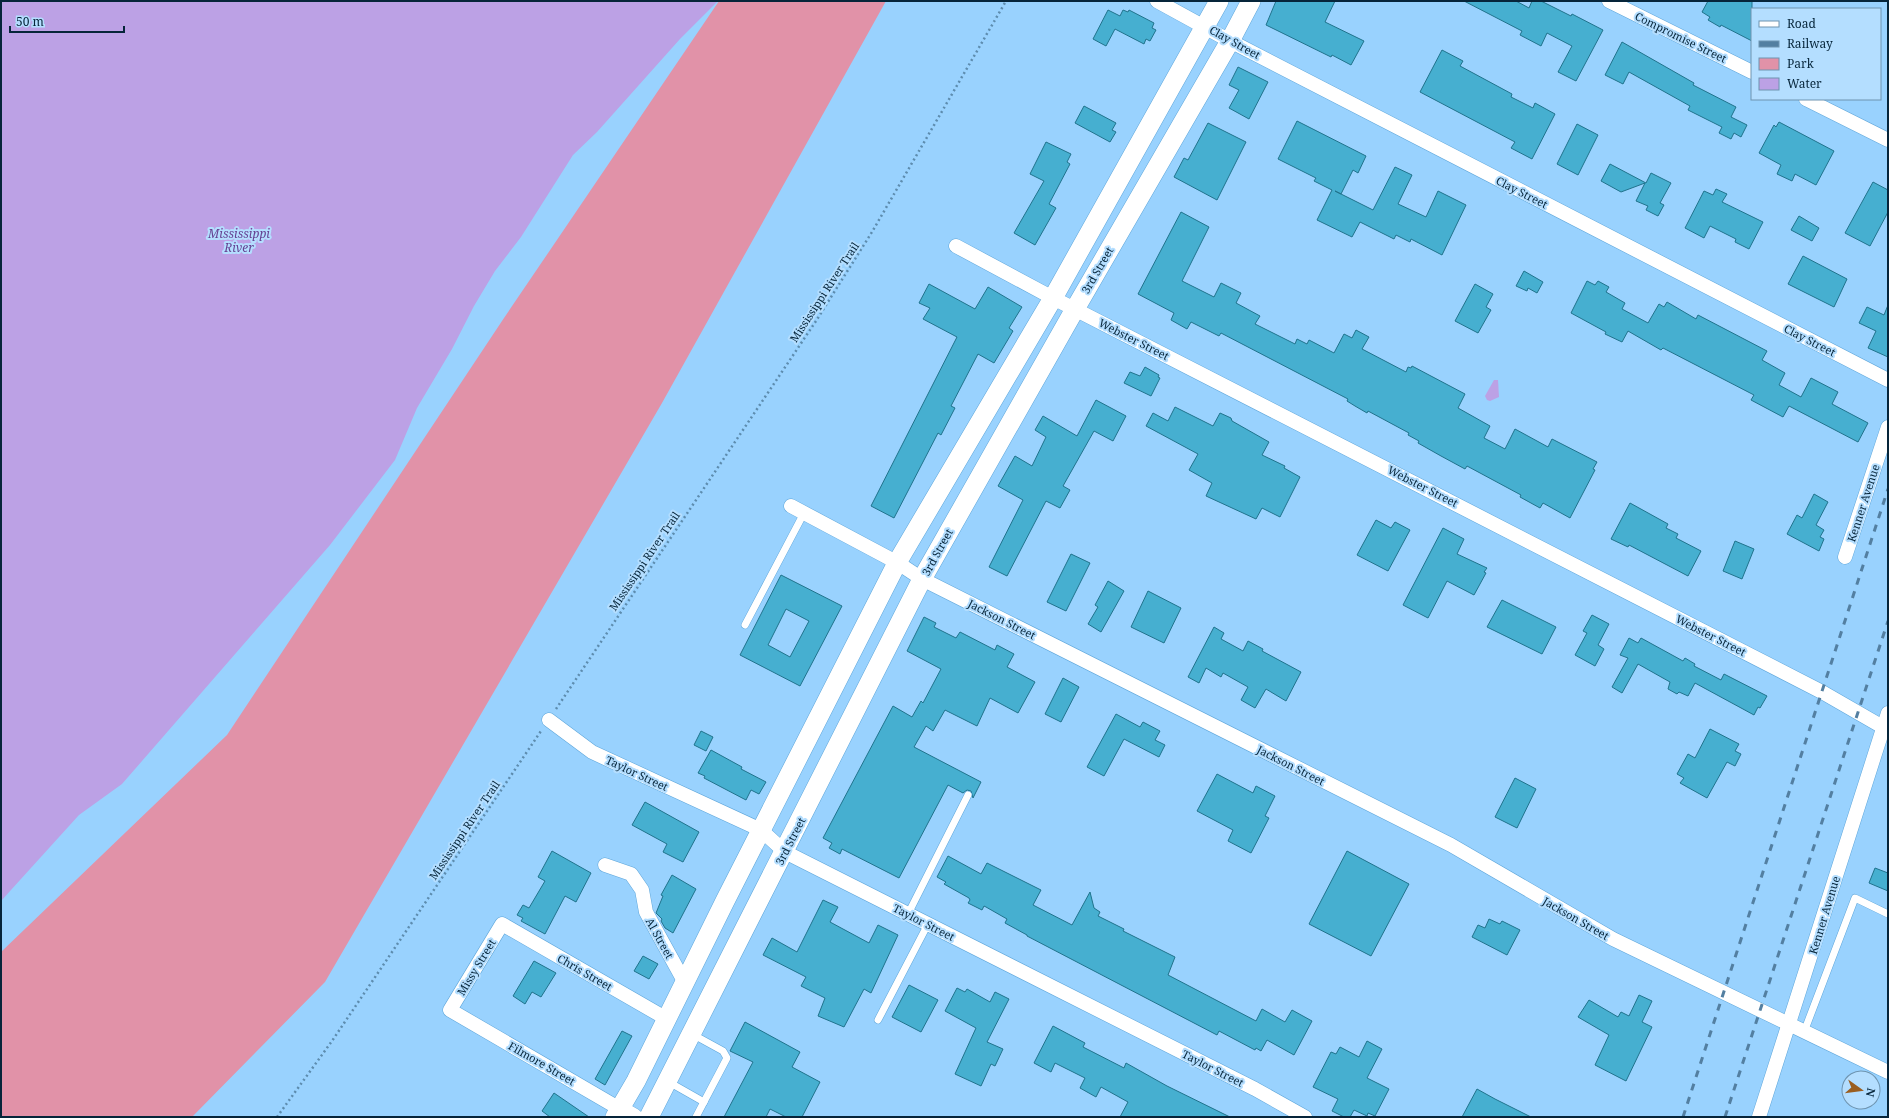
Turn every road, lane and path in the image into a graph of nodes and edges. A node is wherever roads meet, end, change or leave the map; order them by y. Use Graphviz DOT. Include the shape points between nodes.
graph roads {
  1 [pos="1006,1"];
  2 [pos="1157,1"];
  3 [pos="1219,1"];
  4 [pos="1251,1"];
  5 [pos="1609,1"];
  6 [pos="1206,26"];
  7 [pos="1230,41"];
  8 [pos="1751,72"];
  9 [pos="1808,100"];
  10 [pos="1888,140"];
  11 [pos="956,246"];
  12 [pos="1053,298"];
  13 [pos="1075,309"];
  14 [pos="1888,380"];
  15 [pos="1888,427"];
  16 [pos="791,506"];
  17 [pos="804,513"];
  18 [pos="1845,557"];
  19 [pos="898,563"];
  20 [pos="922,579"];
  21 [pos="745,625"];
  22 [pos="1888,713"];
  23 [pos="549,720"];
  24 [pos="1886,728"];
  25 [pos="968,795"];
  26 [pos="761,830"];
  27 [pos="785,852"];
  28 [pos="605,865"];
  29 [pos="908,914"];
  30 [pos="1888,914"];
  31 [pos="502,924"];
  32 [pos="928,924"];
  33 [pos="685,983"];
  34 [pos="450,1010"];
  35 [pos="667,1019"];
  36 [pos="878,1020"];
  37 [pos="1790,1025"];
  38 [pos="1804,1032"];
  39 [pos="692,1034"];
  40 [pos="1888,1072"];
  41 [pos="667,1081"];
  42 [pos="704,1102"];
  43 [pos="623,1114"];
  44 [pos="277,1117"];
  45 [pos="649,1117"];
  46 [pos="696,1117"];
  47 [pos="1305,1117"];
  48 [pos="1759,1117"];
  1 -- 23 [label="path, Mississippi River Trail" via="872,232 820,315"];
  2 -- 6 [label="street, Clay Street"];
  3 -- 6 [label="main road"];
  4 -- 7 [label="main road, 3rd Street"];
  5 -- 8 [label="street, Compromise Street"];
  6 -- 7 [label="street, Clay Street"];
  6 -- 12 [label="main road"];
  7 -- 13 [label="main road, 3rd Street"];
  7 -- 14 [label="street, Clay Street"];
  9 -- 10 [label="street"];
  11 -- 12 [label="street, Webster Street"];
  12 -- 13 [label="street, Webster Street"];
  12 -- 19 [label="main road"];
  13 -- 20 [label="main road, 3rd Street"];
  13 -- 24 [label="street, Webster Street" via="1780,670"];
  15 -- 18 [label="street, Kenner Avenue"];
  16 -- 17 [label="street, Jackson Street"];
  17 -- 19 [label="street, Jackson Street"];
  17 -- 21 [label="lane"];
  19 -- 20 [label="street, Jackson Street"];
  19 -- 26 [label="main road"];
  20 -- 27 [label="main road, 3rd Street"];
  20 -- 37 [label="street, Jackson Street" via="1445,842 1614,939"];
  22 -- 24 [label="street, Kenner Avenue"];
  23 -- 26 [label="street, Taylor Street" via="592,752"];
  23 -- 44 [label="path, Mississippi River Trail" via="332,1041"];
  24 -- 37 [label="street, Kenner Avenue"];
  25 -- 29 [label="lane"];
  26 -- 27 [label="street, Taylor Street"];
  26 -- 33 [label="main road"];
  27 -- 29 [label="street, Taylor Street"];
  27 -- 39 [label="main road, 3rd Street"];
  28 -- 33 [label="street, Al Street" via="631,874 642,890 646,912"];
  29 -- 32 [label="street, Taylor Street"];
  30 -- 38 [label="lane" via="1854,898"];
  31 -- 34 [label="street, Missy Street"];
  31 -- 35 [label="street, Chris Street"];
  32 -- 36 [label="lane"];
  32 -- 47 [label="street, Taylor Street"];
  33 -- 35 [label="main road"];
  34 -- 43 [label="street, Filmore Street"];
  35 -- 43 [label="main road"];
  37 -- 38 [label="street, Jackson Street"];
  37 -- 48 [label="street, Kenner Avenue"];
  38 -- 40 [label="street, Jackson Street"];
  39 -- 41 [label="main road, 3rd Street"];
  39 -- 42 [label="lane" via="723,1051 727,1058"];
  41 -- 42 [label="lane"];
  41 -- 45 [label="main road, 3rd Street"];
  42 -- 46 [label="lane"];
}
